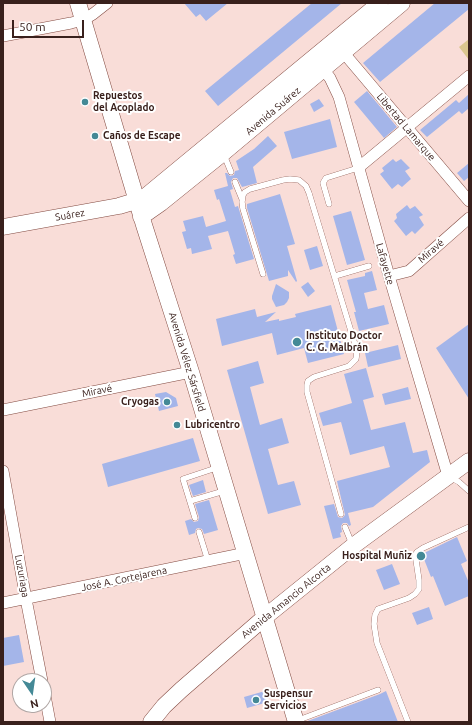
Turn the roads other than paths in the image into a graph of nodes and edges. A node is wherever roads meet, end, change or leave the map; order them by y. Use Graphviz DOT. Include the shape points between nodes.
graph roads {
  1 [pos="78,3"];
  2 [pos="106,3"];
  3 [pos="402,3"];
  4 [pos="372,5"];
  5 [pos="83,20"];
  6 [pos="3,36"];
  7 [pos="343,52"];
  8 [pos="318,63"];
  9 [pos="469,76"];
  10 [pos="407,128"];
  11 [pos="223,153"];
  12 [pos="358,168"];
  13 [pos="231,172"];
  14 [pos="235,182"];
  15 [pos="242,199"];
  16 [pos="136,200"];
  17 [pos="469,201"];
  18 [pos="329,204"];
  19 [pos="142,217"];
  20 [pos="469,218"];
  21 [pos="3,227"];
  22 [pos="369,266"];
  23 [pos="263,274"];
  24 [pos="335,276"];
  25 [pos="388,276"];
  26 [pos="191,372"];
  27 [pos="3,410"];
  28 [pos="469,460"];
  29 [pos="220,467"];
  30 [pos="3,471"];
  31 [pos="448,476"];
  32 [pos="226,490"];
  33 [pos="469,491"];
  34 [pos="190,501"];
  35 [pos="341,514"];
  36 [pos="195,518"];
  37 [pos="345,527"];
  38 [pos="469,527"];
  39 [pos="199,532"];
  40 [pos="353,546"];
  41 [pos="246,553"];
  42 [pos="208,561"];
  43 [pos="26,599"];
  44 [pos="3,603"];
  45 [pos="265,617"];
  46 [pos="40,673"];
  47 [pos="378,690"];
  48 [pos="151,722"];
  49 [pos="296,722"];
  50 [pos="408,722"];
  1 -- 5 [label="main road, Avenida Vélez Sársfield"];
  2 -- 5 [label="street"];
  3 -- 7 [label="main road, Avenida Suárez"];
  4 -- 8 [label="main road, Avenida Suárez"];
  5 -- 6 [label="street"];
  5 -- 16 [label="main road, Avenida Vélez Sársfield"];
  7 -- 8 [label="main road, Avenida Suárez"];
  7 -- 10 [label="street, Libertad Lamarque"];
  8 -- 11 [label="main road, Avenida Suárez"];
  8 -- 12 [label="street, Lafayette" via="330,78 339,97"];
  8 -- 16 [label="main road, Avenida Suárez" via="145,197"];
  9 -- 10 [label="street"];
  10 -- 12 [label="street"];
  10 -- 17 [label="street, Libertad Lamarque"];
  11 -- 13 [label="lane"];
  11 -- 19 [label="main road, Avenida Suárez"];
  12 -- 18 [label="lane" via="326,178 323,182"];
  12 -- 25 [label="street, Lafayette"];
  14 -- 15 [label="lane"];
  15 -- 23 [label="lane"];
  15 -- 24 [label="lane" via="247,191 283,180 295,179 302,182 309,193"];
  16 -- 19 [label="main road, Avenida Vélez Sársfield"];
  16 -- 21 [label="main road, Suárez" via="119,206"];
  19 -- 26 [label="main road, Avenida Vélez Sársfield"];
  20 -- 25 [label="street, Miravé" via="409,271"];
  22 -- 24 [label="lane"];
  24 -- 35 [label="lane" via="357,356 349,366 308,380 307,389"];
  25 -- 31 [label="street, Lafayette"];
  26 -- 27 [label="street, Miravé"];
  26 -- 29 [label="main road, Avenida Vélez Sársfield"];
  28 -- 31 [label="main road, Avenida Amancio Alcorta"];
  29 -- 32 [label="main road, Avenida Vélez Sársfield"];
  29 -- 34 [label="lane" via="183,479"];
  30 -- 43 [label="street, Luzuriaga"];
  31 -- 33 [label="lane"];
  31 -- 40 [label="main road, Avenida Amancio Alcorta"];
  32 -- 34 [label="lane"];
  32 -- 41 [label="main road, Avenida Vélez Sársfield"];
  34 -- 36 [label="lane"];
  37 -- 40 [label="lane"];
  38 -- 50 [label="lane" via="417,552 415,555 419,589 409,598 378,609 375,616 377,643"];
  39 -- 42 [label="lane"];
  40 -- 45 [label="main road, Avenida Amancio Alcorta"];
  41 -- 42 [label="street, José A. Cortejarena"];
  41 -- 45 [label="main road, Avenida Vélez Sársfield"];
  42 -- 43 [label="street, José A. Cortejarena"];
  43 -- 44 [label="street, José A. Cortejarena"];
  43 -- 46 [label="street, Luzuriaga"];
  45 -- 48 [label="main road, Avenida Amancio Alcorta" via="181,690"];
  45 -- 49 [label="main road, Avenida Vélez Sársfield"];
  47 -- 49 [label="lane"];
}
